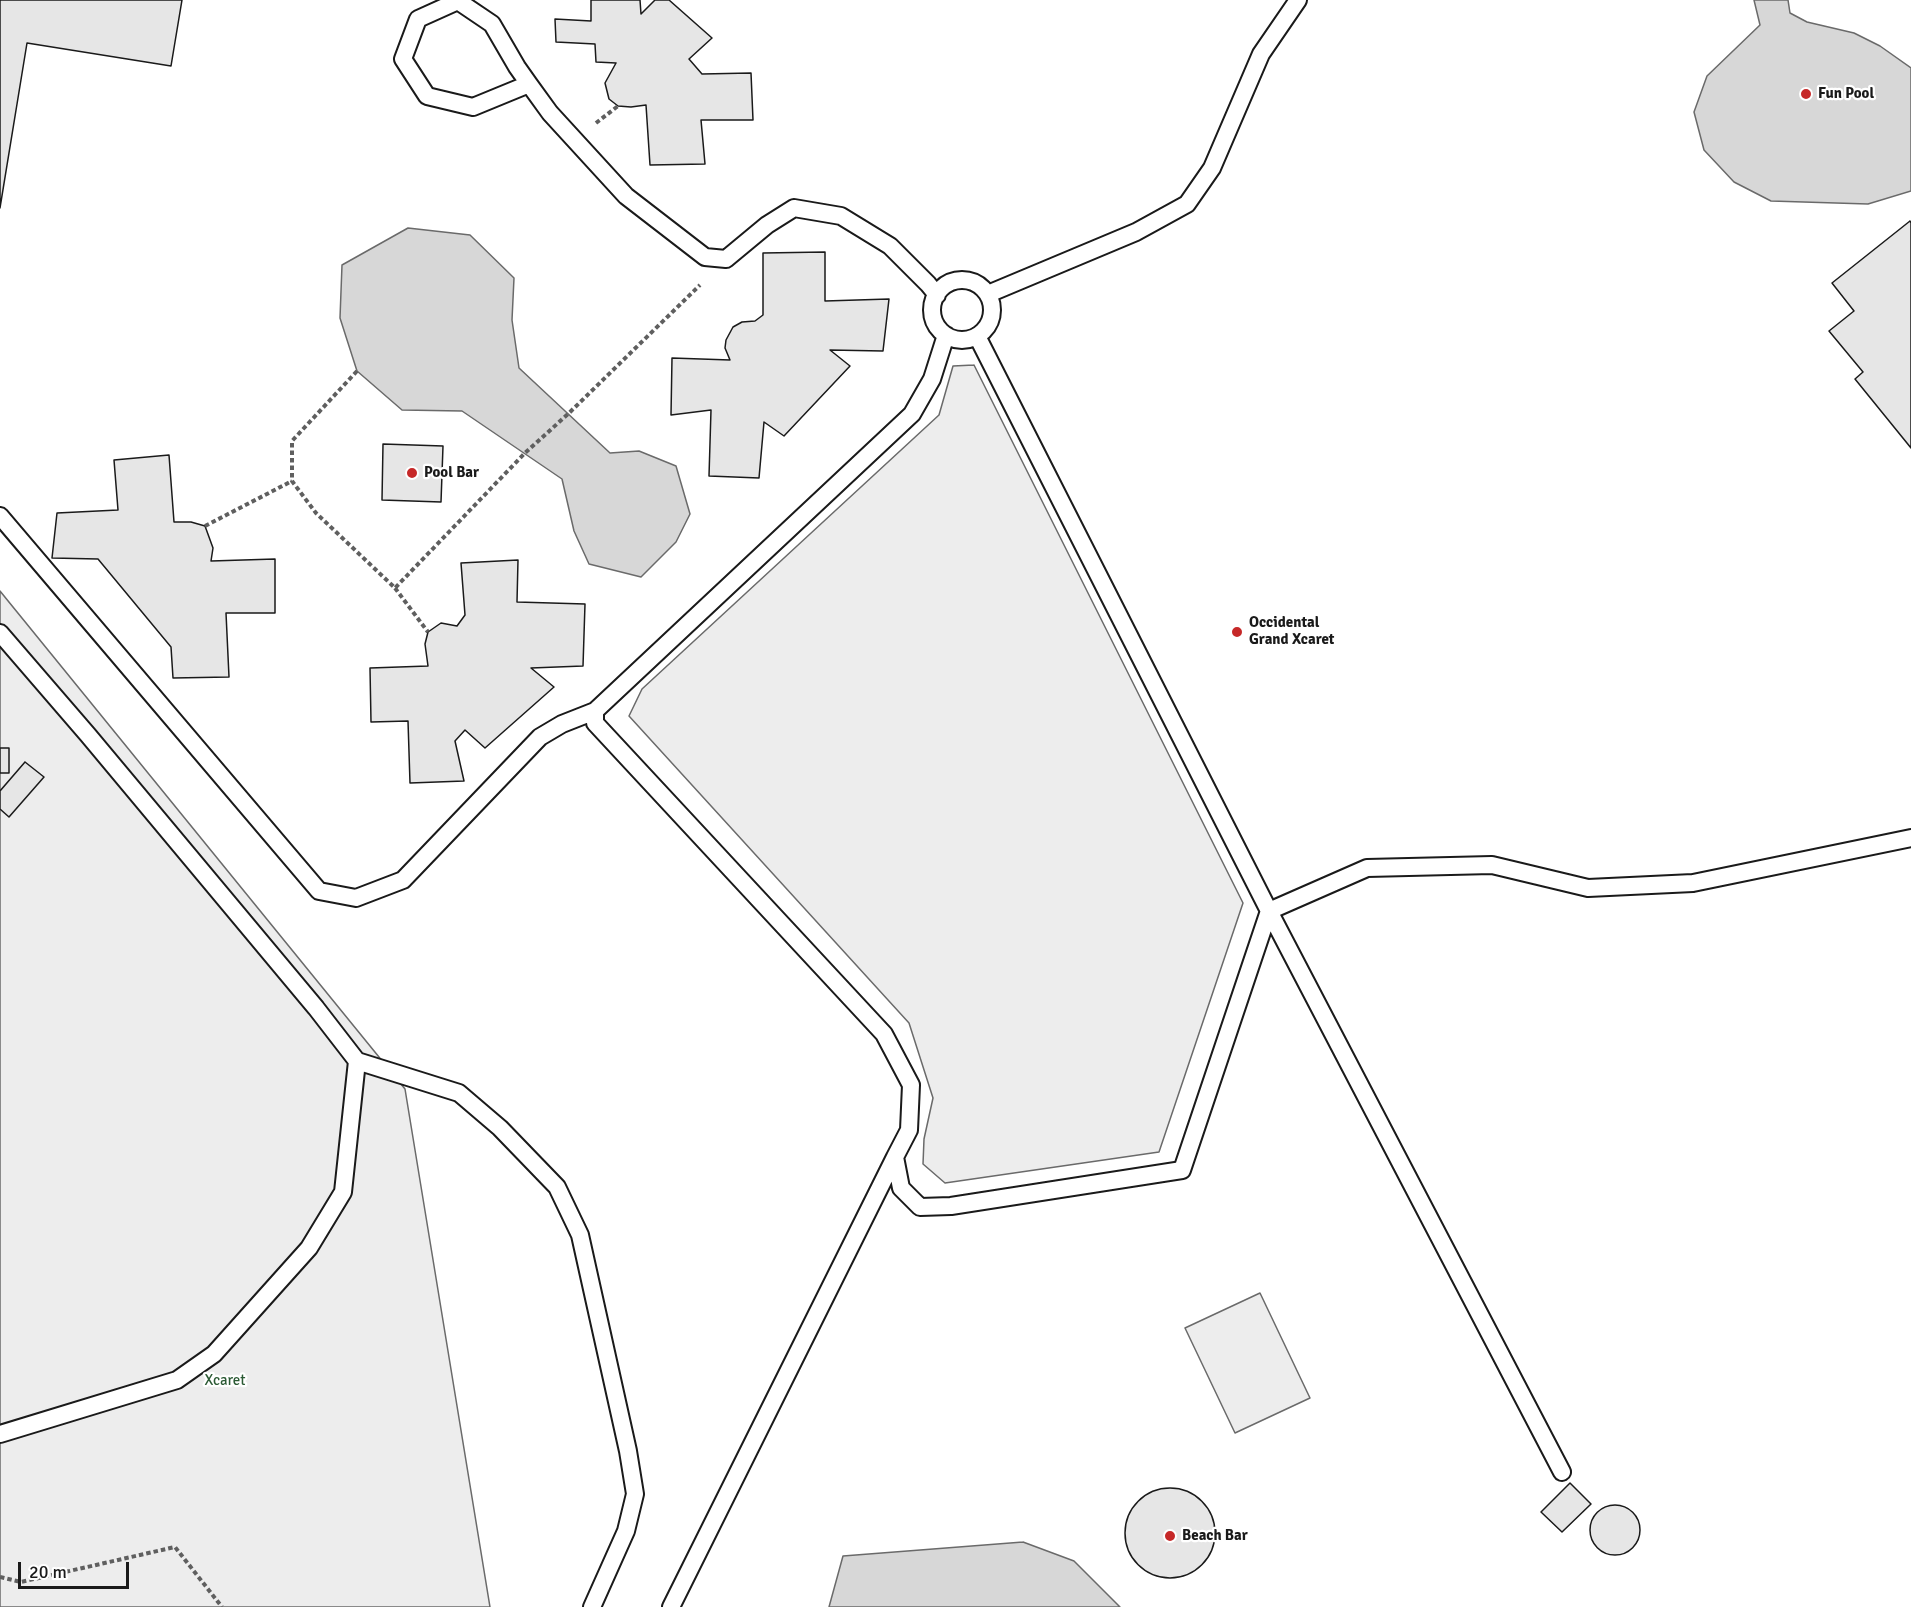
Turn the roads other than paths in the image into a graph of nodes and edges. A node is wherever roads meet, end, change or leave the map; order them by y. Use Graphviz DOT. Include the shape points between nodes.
graph roads {
  1 [pos="1298,0"];
  2 [pos="529,84"];
  3 [pos="988,294"];
  4 [pos="937,295"];
  5 [pos="946,335"];
  6 [pos="977,336"];
  7 [pos="0,516"];
  8 [pos="0,633"];
  9 [pos="596,711"];
  10 [pos="1911,838"];
  11 [pos="1269,911"];
  12 [pos="357,1061"];
  13 [pos="896,1157"];
  14 [pos="0,1434"];
  15 [pos="1562,1472"];
  16 [pos="592,1607"];
  17 [pos="671,1607"];
  1 -- 3 [label="lane" via="1261,54 1212,168 1187,204 1136,231"];
  2 -- 2 [label="lane" via="473,107 427,96 403,59 418,19 458,1 492,24"];
  2 -- 4 [label="lane" via="550,113 626,196 705,257 726,259 794,207 841,216 890,246"];
  3 -- 4 [label="lane" via="980,285 956,281"];
  3 -- 6 [label="lane" via="992,318"];
  4 -- 5 [label="lane" via="934,319"];
  5 -- 6 [label="lane" via="967,340"];
  5 -- 9 [label="lane" via="932,379 912,414"];
  6 -- 11 [label="lane"];
  7 -- 9 [label="lane" via="319,891 356,898 403,880 540,736"];
  8 -- 12 [label="lane"];
  9 -- 13 [label="lane" via="596,723 884,1034 910,1085 909,1130"];
  10 -- 11 [label="lane" via="1692,883 1588,888 1492,865 1367,868"];
  11 -- 13 [label="lane" via="1182,1170 951,1206 920,1207 901,1188"];
  11 -- 15 [label="lane"];
  12 -- 14 [label="lane" via="344,1192 309,1248 214,1354 177,1380"];
  12 -- 16 [label="lane" via="459,1093 500,1128 557,1187 580,1235 635,1494 626,1531"];
  13 -- 17 [label="lane"];
}
